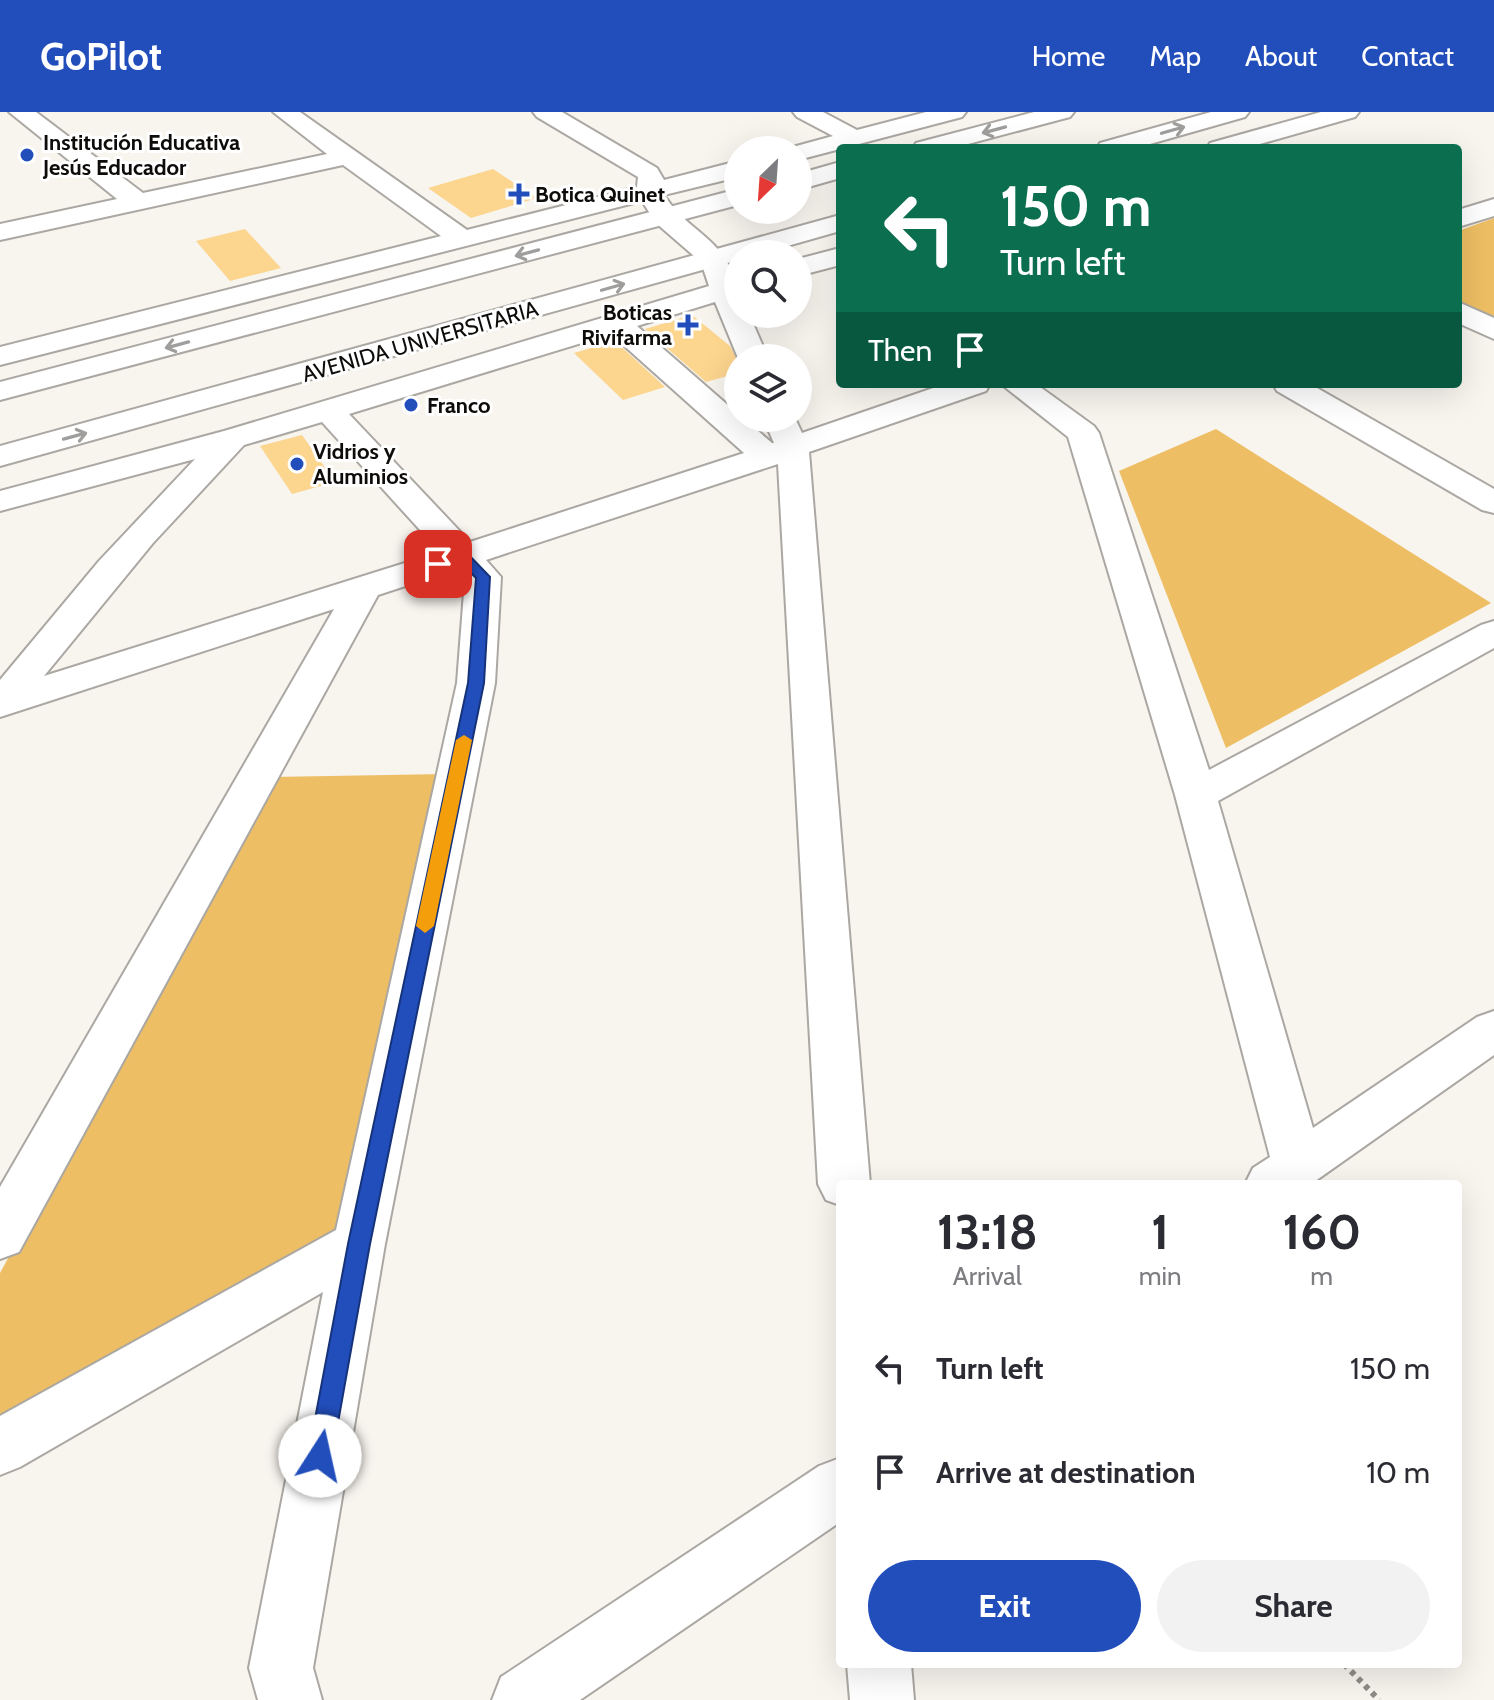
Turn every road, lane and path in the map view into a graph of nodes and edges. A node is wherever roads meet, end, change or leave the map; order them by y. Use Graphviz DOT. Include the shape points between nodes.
graph roads {
  1 [pos="21,112"];
  2 [pos="285,112"];
  3 [pos="545,112"];
  4 [pos="805,112"];
  5 [pos="954,112"];
  6 [pos="1062,112"];
  7 [pos="1237,112"];
  8 [pos="1347,112"];
  9 [pos="854,138"];
  10 [pos="940,144"];
  11 [pos="1123,144"];
  12 [pos="1233,144"];
  13 [pos="812,149"];
  14 [pos="350,156"];
  15 [pos="836,171"];
  16 [pos="724,173"];
  17 [pos="812,178"];
  18 [pos="649,192"];
  19 [pos="724,201"];
  20 [pos="138,202"];
  21 [pos="1494,207"];
  22 [pos="665,217"];
  23 [pos="1462,218"];
  24 [pos="836,224"];
  25 [pos="0,232"];
  26 [pos="464,240"];
  27 [pos="836,257"];
  28 [pos="714,259"];
  29 [pos="812,264"];
  30 [pos="724,276"];
  31 [pos="724,290"];
  32 [pos="1462,313"];
  33 [pos="616,323"];
  34 [pos="1494,330"];
  35 [pos="0,356"];
  36 [pos="961,388"];
  37 [pos="1021,388"];
  38 [pos="1295,388"];
  39 [pos="0,391"];
  40 [pos="327,409"];
  41 [pos="235,438"];
  42 [pos="780,441"];
  43 [pos="0,456"];
  44 [pos="0,501"];
  45 [pos="1494,503"];
  46 [pos="462,556"];
  47 [pos="363,590"];
  48 [pos="1494,633"];
  49 [pos="1,704"];
  50 [pos="1196,795"];
  51 [pos="1494,1030"];
  52 [pos="1285,1174"];
  53 [pos="844,1180"];
  54 [pos="0,1236"];
  55 [pos="359,1244"];
  56 [pos="0,1447"];
  57 [pos="836,1490"];
  58 [pos="879,1668"];
  59 [pos="1348,1668"];
  60 [pos="290,1700"];
  61 [pos="524,1700"];
  62 [pos="882,1700"];
  63 [pos="1379,1700"];
  1 -- 20 [label="street"];
  2 -- 14 [label="street"];
  3 -- 18 [label="street" via="648,173"];
  4 -- 9 [label="street"];
  5 -- 9 [label="street"];
  6 -- 10 [label="street, one-way"];
  11 -- 7 [label="street, one-way"];
  8 -- 12 [label="street"];
  9 -- 13 [label="street"];
  14 -- 20 [label="street"];
  14 -- 26 [label="street"];
  15 -- 17 [label="street"];
  16 -- 18 [label="street"];
  18 -- 22 [label="street"];
  18 -- 26 [label="street"];
  19 -- 22 [label="street"];
  20 -- 25 [label="street"];
  21 -- 23 [label="street"];
  22 -- 28 [label="street"];
  22 -- 39 [label="street, one-way"];
  24 -- 28 [label="street, AVENIDA UNIVERSITARIA"];
  26 -- 35 [label="street"];
  27 -- 29 [label="street"];
  28 -- 30 [label="street"];
  43 -- 28 [label="street, AVENIDA UNIVERSITARIA, one-way"];
  31 -- 33 [label="street, AVENIDA UNIVERSITARIA"];
  32 -- 34 [label="street"];
  33 -- 40 [label="street, AVENIDA UNIVERSITARIA"];
  33 -- 42 [label="street"];
  36 -- 42 [label="street"];
  37 -- 50 [label="street" via="1083,433"];
  38 -- 45 [label="street"];
  40 -- 41 [label="street, AVENIDA UNIVERSITARIA"];
  40 -- 46 [label="street"];
  41 -- 44 [label="street, AVENIDA UNIVERSITARIA"];
  41 -- 49 [label="street" via="101,582"];
  42 -- 46 [label="street"];
  42 -- 53 [label="street"];
  46 -- 47 [label="street"];
  46 -- 55 [label="street" via="483,577 476,683"];
  47 -- 49 [label="street"];
  47 -- 54 [label="street"];
  48 -- 50 [label="street"];
  50 -- 52 [label="street"];
  51 -- 52 [label="street"];
  55 -- 56 [label="street"];
  55 -- 60 [label="street" via="281,1668"];
  57 -- 61 [label="street"];
  58 -- 62 [label="street"];
  59 -- 63 [label="path"];
}
